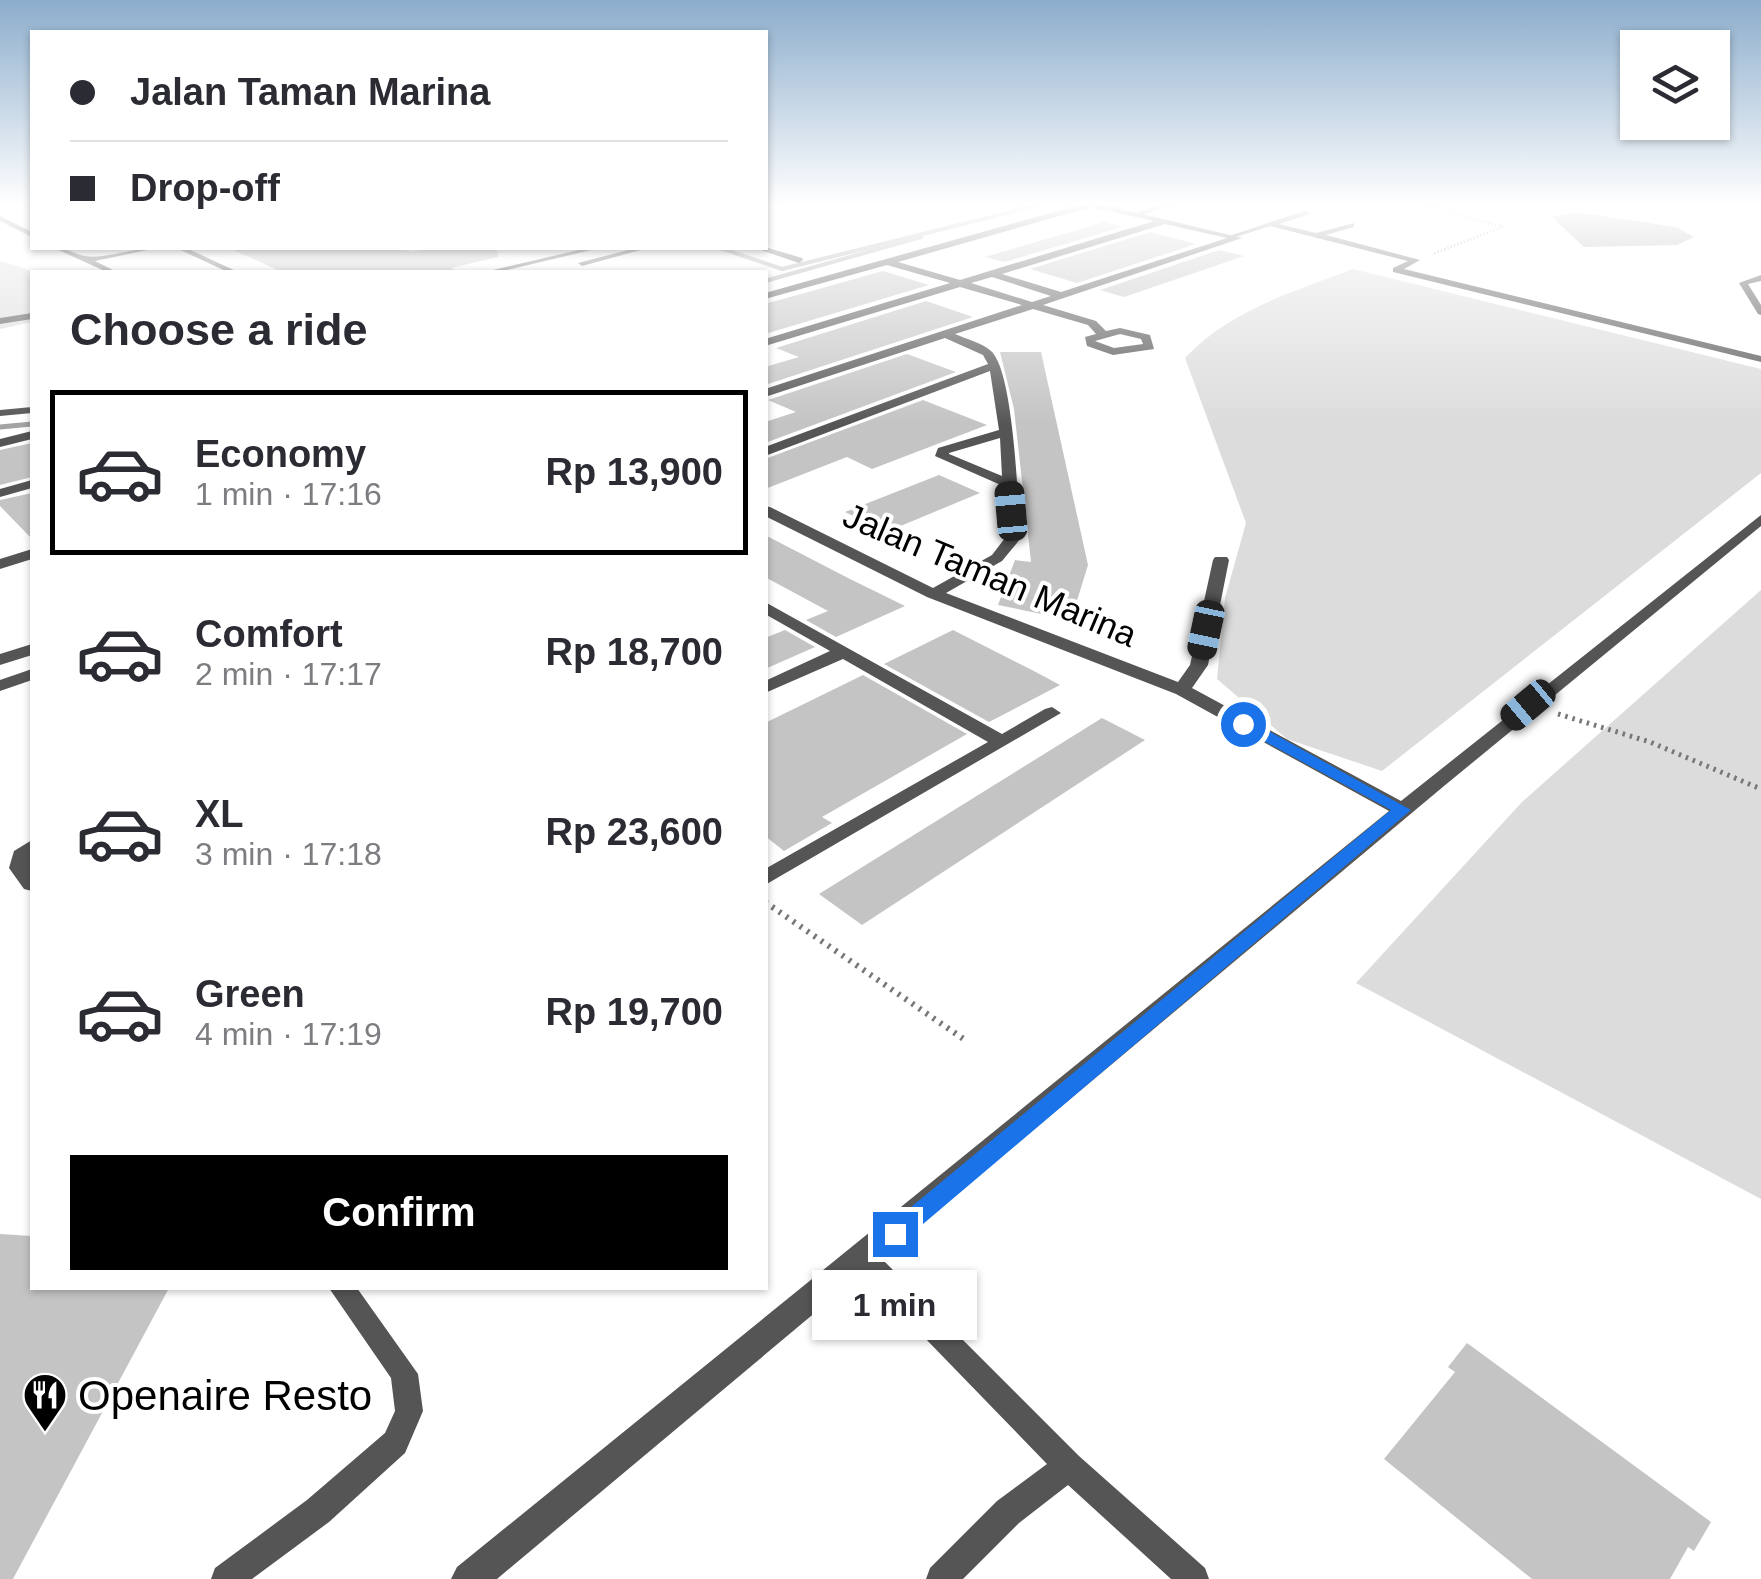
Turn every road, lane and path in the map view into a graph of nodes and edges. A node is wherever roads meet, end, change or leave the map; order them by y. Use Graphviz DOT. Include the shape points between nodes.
graph roads {
  1 [pos="831,278"];
  2 [pos="941,278"];
  3 [pos="981,278"];
  4 [pos="1004,278"];
  5 [pos="1113,278"];
  6 [pos="1428,278"];
  7 [pos="1761,278"];
  8 [pos="962,284"];
  9 [pos="768,295"];
  10 [pos="1059,295"];
  11 [pos="1030,303"];
  12 [pos="1761,312"];
  13 [pos="30,316"];
  14 [pos="0,321"];
  15 [pos="1102,333"];
  16 [pos="946,334"];
  17 [pos="768,342"];
  18 [pos="1761,359"];
  19 [pos="995,365"];
  20 [pos="768,391"];
  21 [pos="30,410"];
  22 [pos="0,413"];
  23 [pos="1006,432"];
  24 [pos="30,435"];
  25 [pos="0,443"];
  26 [pos="768,451"];
  27 [pos="1008,484"];
  28 [pos="30,485"];
  29 [pos="0,493"];
  30 [pos="768,512"];
  31 [pos="1761,519"];
  32 [pos="30,555"];
  33 [pos="1221,560"];
  34 [pos="0,564"];
  35 [pos="933,594"];
  36 [pos="768,610"];
  37 [pos="30,650"];
  38 [pos="843,652"];
  39 [pos="0,660"];
  40 [pos="30,675"];
  41 [pos="0,686"];
  42 [pos="768,687"];
  43 [pos="1182,690"];
  44 [pos="1528,705"];
  45 [pos="1052,714"];
  46 [pos="1001,741"];
  47 [pos="1761,789"];
  48 [pos="1402,810"];
  49 [pos="30,849"];
  50 [pos="768,876"];
  51 [pos="30,881"];
  52 [pos="768,904"];
  53 [pos="965,1040"];
  54 [pos="865,1259"];
  55 [pos="343,1290"];
  56 [pos="1069,1466"];
  57 [pos="226,1579"];
  58 [pos="469,1579"];
  59 [pos="941,1579"];
  60 [pos="1194,1579"];
  1 -- 9 [label="street"];
  2 -- 8 [label="street"];
  3 -- 8 [label="street"];
  4 -- 10 [label="street"];
  5 -- 10 [label="street"];
  6 -- 18 [label="lane"];
  7 -- 12 [label="lane" via="1744,283"];
  8 -- 11 [label="street"];
  8 -- 17 [label="street"];
  10 -- 11 [label="street"];
  11 -- 15 [label="street" via="1092,323"];
  11 -- 16 [label="street"];
  13 -- 14 [label="lane"];
  16 -- 19 [label="street" via="987,353"];
  16 -- 20 [label="street"];
  19 -- 23 [label="street"];
  19 -- 26 [label="street"];
  21 -- 22 [label="lane"];
  23 -- 27 [label="street"];
  23 -- 27 [label="street" via="942,456"];
  24 -- 25 [label="street"];
  27 -- 35 [label="street" via="1008,551"];
  28 -- 29 [label="street"];
  30 -- 35 [label="street, Jalan Taman Marina"];
  31 -- 44 [label="street"];
  32 -- 34 [label="street"];
  33 -- 43 [label="street" via="1199,665"];
  35 -- 43 [label="street, Jalan Taman Marina"];
  36 -- 38 [label="street"];
  37 -- 39 [label="street"];
  38 -- 42 [label="street"];
  38 -- 46 [label="street"];
  40 -- 41 [label="street"];
  43 -- 48 [label="street, Jalan Taman Marina"];
  44 -- 47 [label="path" via="1650,742"];
  44 -- 48 [label="street"];
  45 -- 46 [label="street"];
  46 -- 50 [label="street"];
  48 -- 54 [label="street"];
  49 -- 51 [label="street" via="20,868"];
  52 -- 53 [label="path"];
  54 -- 56 [label="lane"];
  54 -- 58 [label="street"];
  55 -- 57 [label="lane" via="404,1374 409,1411 395,1443"];
  56 -- 59 [label="lane" via="1008,1512"];
  56 -- 60 [label="lane"];
}
